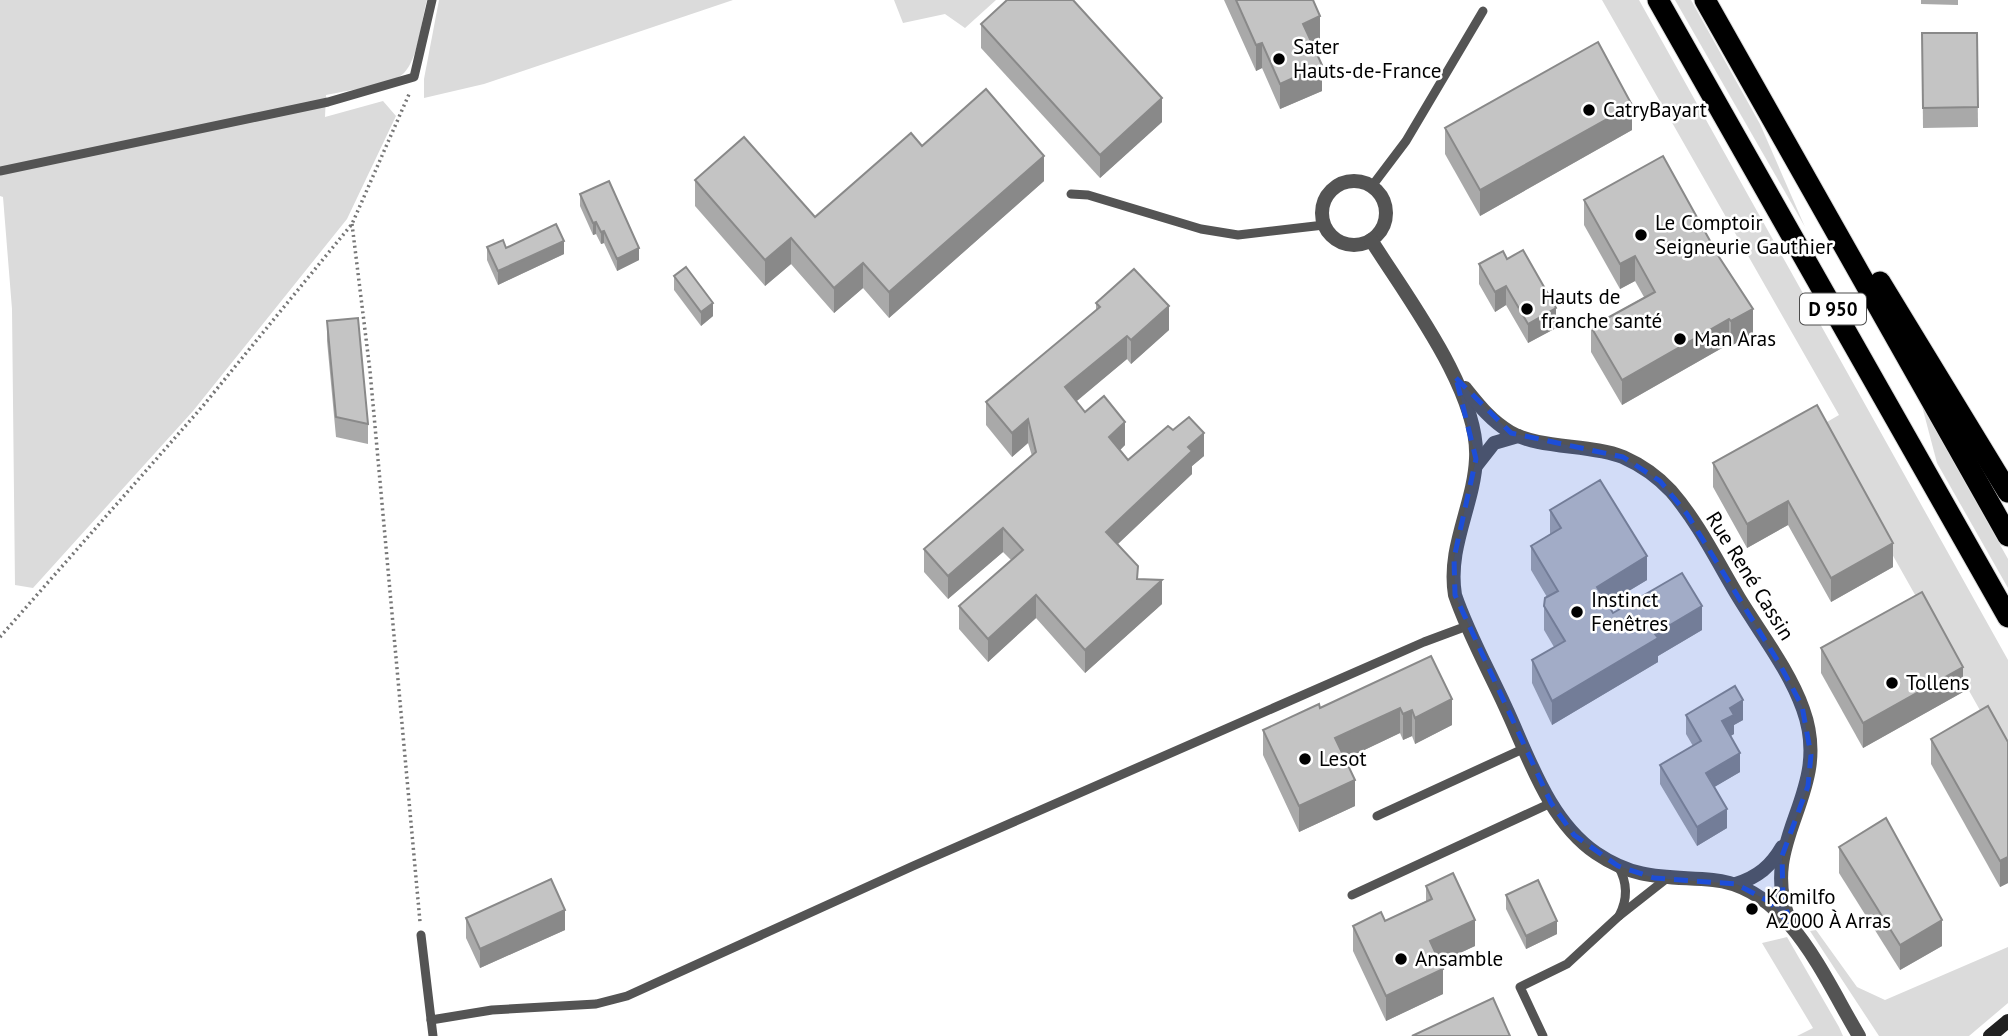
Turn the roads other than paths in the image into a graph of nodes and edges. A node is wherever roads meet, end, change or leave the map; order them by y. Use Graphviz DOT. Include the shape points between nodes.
graph roads {
  1 [pos="432,0"];
  2 [pos="1658,0"];
  3 [pos="1705,0"];
  4 [pos="1483,11"];
  5 [pos="1773,120"];
  6 [pos="0,171"];
  7 [pos="1372,186"];
  8 [pos="1071,194"];
  9 [pos="1324,225"];
  10 [pos="1371,240"];
  11 [pos="1456,378"];
  12 [pos="1518,436"];
  13 [pos="1476,466"];
  14 [pos="2008,492"];
  15 [pos="2008,536"];
  16 [pos="2008,617"];
  17 [pos="1467,626"];
  18 [pos="1525,748"];
  19 [pos="1550,803"];
  20 [pos="1377,816"];
  21 [pos="1785,842"];
  22 [pos="1618,866"];
  23 [pos="1666,879"];
  24 [pos="1736,884"];
  25 [pos="1352,895"];
  26 [pos="1619,916"];
  27 [pos="1792,927"];
  28 [pos="421,935"];
  29 [pos="431,1020"];
  30 [pos="2008,1021"];
  31 [pos="433,1036"];
  32 [pos="1543,1036"];
  33 [pos="1859,1036"];
  34 [pos="1990,1036"];
  1 -- 6 [label="lane" via="414,77 328,102"];
  2 -- 16 [label="highway, D 950"];
  3 -- 5 [label="highway, D 950"];
  4 -- 7 [label="lane" via="1406,141"];
  5 -- 14 [label="highway" via="1878,279"];
  5 -- 15 [label="highway, D 950"];
  7 -- 9 [label="street" via="1350,180 1332,189 1322,206"];
  7 -- 10 [label="street" via="1387,210 1383,227"];
  8 -- 9 [label="lane" via="1238,235"];
  9 -- 10 [label="street" via="1342,243 1357,245"];
  10 -- 11 [label="street"];
  11 -- 12 [label="street, Rue René Cassin" via="1492,419"];
  11 -- 13 [label="street" via="1474,431"];
  12 -- 13 [label="street" via="1494,443"];
  12 -- 21 [label="street, Rue René Cassin" via="1623,457 1660,481 1687,514 1779,663 1807,722 1808,786"];
  13 -- 17 [label="street" via="1453,572 1455,594"];
  17 -- 18 [label="street"];
  17 -- 29 [label="lane" via="913,866 627,996"];
  18 -- 19 [label="street"];
  18 -- 20 [label="lane"];
  19 -- 22 [label="street" via="1574,835"];
  19 -- 25 [label="lane"];
  21 -- 24 [label="street" via="1764,870"];
  21 -- 27 [label="street, Rue René Cassin" via="1781,886"];
  22 -- 23 [label="street"];
  22 -- 26 [label="lane" via="1626,890"];
  23 -- 24 [label="street"];
  23 -- 26 [label="lane"];
  24 -- 27 [label="street" via="1770,902"];
  26 -- 32 [label="lane" via="1567,964 1520,987"];
  27 -- 33 [label="street"];
  28 -- 29 [label="lane"];
  29 -- 31 [label="lane"];
  30 -- 34 [label="main road"];
}
